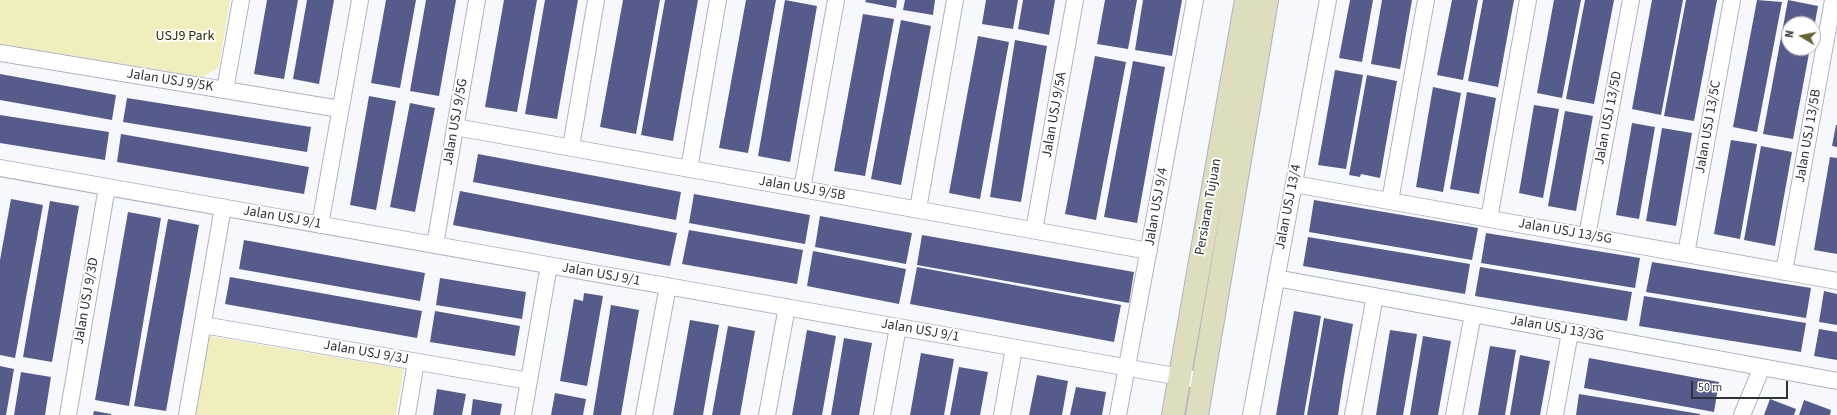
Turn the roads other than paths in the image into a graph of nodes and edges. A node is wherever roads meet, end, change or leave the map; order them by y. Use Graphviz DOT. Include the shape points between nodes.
graph roads {
  1 [pos="241,0"];
  2 [pos="360,0"];
  3 [pos="477,0"];
  4 [pos="596,0"];
  5 [pos="718,0"];
  6 [pos="836,0"];
  7 [pos="955,0"];
  8 [pos="1075,0"];
  9 [pos="1195,0"];
  10 [pos="1246,0"];
  11 [pos="1267,0"];
  12 [pos="1328,0"];
  13 [pos="1426,0"];
  14 [pos="1528,0"];
  15 [pos="1631,0"];
  16 [pos="1732,0"];
  17 [pos="1833,0"];
  18 [pos="0,53"];
  19 [pos="225,90"];
  20 [pos="340,109"];
  21 [pos="455,127"];
  22 [pos="571,148"];
  23 [pos="0,168"];
  24 [pos="689,169"];
  25 [pos="1294,184"];
  26 [pos="107,187"];
  27 [pos="802,189"];
  28 [pos="1390,201"];
  29 [pos="223,208"];
  30 [pos="918,209"];
  31 [pos="1489,219"];
  32 [pos="320,225"];
  33 [pos="1034,230"];
  34 [pos="1587,236"];
  35 [pos="435,245"];
  36 [pos="1149,251"];
  37 [pos="1686,254"];
  38 [pos="549,265"];
  39 [pos="1784,272"];
  40 [pos="1276,278"];
  41 [pos="1837,281"];
  42 [pos="668,286"];
  43 [pos="1375,296"];
  44 [pos="786,308"];
  45 [pos="1473,314"];
  46 [pos="203,325"];
  47 [pos="898,327"];
  48 [pos="1570,332"];
  49 [pos="1014,348"];
  50 [pos="416,362"];
  51 [pos="1762,367"];
  52 [pos="1127,368"];
  53 [pos="1179,377"];
  54 [pos="529,381"];
  55 [pos="1203,381"];
  56 [pos="1837,381"];
  57 [pos="68,415"];
  58 [pos="187,415"];
  59 [pos="407,415"];
  60 [pos="523,415"];
  61 [pos="644,415"];
  62 [pos="767,415"];
  63 [pos="882,415"];
  64 [pos="1002,415"];
  65 [pos="1118,415"];
  66 [pos="1172,415"];
  67 [pos="1197,415"];
  68 [pos="1251,415"];
  69 [pos="1353,415"];
  70 [pos="1454,415"];
  71 [pos="1555,415"];
  72 [pos="1742,415"];
  1 -- 19 [label="street"];
  2 -- 20 [label="street"];
  3 -- 21 [label="street, Jalan USJ 9/5G"];
  4 -- 22 [label="street"];
  5 -- 24 [label="street"];
  6 -- 27 [label="street"];
  7 -- 30 [label="street"];
  8 -- 33 [label="street, Jalan USJ 9/5A"];
  9 -- 36 [label="street, Jalan USJ 9/4"];
  10 -- 53 [label="main road, Persiaran Tujuan"];
  11 -- 55 [label="main road, Persiaran Tujuan"];
  12 -- 25 [label="street, Jalan USJ 13/4"];
  13 -- 28 [label="street"];
  14 -- 31 [label="street"];
  15 -- 34 [label="street, Jalan USJ 13/5D"];
  16 -- 37 [label="street, Jalan USJ 13/5C"];
  17 -- 39 [label="street, Jalan USJ 13/5B"];
  18 -- 19 [label="street, Jalan USJ 9/5K"];
  19 -- 20 [label="street, Jalan USJ 9/5K"];
  20 -- 32 [label="street"];
  21 -- 22 [label="street, Jalan USJ 9/5B"];
  21 -- 35 [label="street, Jalan USJ 9/5G"];
  22 -- 24 [label="street, Jalan USJ 9/5B"];
  23 -- 26 [label="street, Jalan USJ 9/1"];
  24 -- 27 [label="street, Jalan USJ 9/5B"];
  25 -- 28 [label="street, Jalan USJ 13/5G"];
  25 -- 40 [label="street, Jalan USJ 13/4"];
  26 -- 29 [label="street, Jalan USJ 9/1"];
  26 -- 57 [label="street, Jalan USJ 9/3D"];
  27 -- 30 [label="street, Jalan USJ 9/5B"];
  28 -- 31 [label="street, Jalan USJ 13/5G"];
  29 -- 32 [label="street, Jalan USJ 9/1"];
  29 -- 46 [label="street"];
  30 -- 33 [label="street, Jalan USJ 9/5B"];
  31 -- 34 [label="street, Jalan USJ 13/5G"];
  32 -- 35 [label="street, Jalan USJ 9/1"];
  33 -- 36 [label="street, Jalan USJ 9/5B"];
  34 -- 37 [label="street, Jalan USJ 13/5G"];
  35 -- 38 [label="street, Jalan USJ 9/1"];
  36 -- 52 [label="street, Jalan USJ 9/4"];
  37 -- 39 [label="street, Jalan USJ 13/5G"];
  38 -- 42 [label="street, Jalan USJ 9/1"];
  38 -- 54 [label="street"];
  39 -- 41 [label="street, Jalan USJ 13/5G"];
  40 -- 43 [label="street, Jalan USJ 13/3G"];
  40 -- 68 [label="street, Jalan USJ 13/4"];
  42 -- 44 [label="street, Jalan USJ 9/1"];
  42 -- 61 [label="street"];
  43 -- 45 [label="street, Jalan USJ 13/3G"];
  43 -- 69 [label="street"];
  44 -- 47 [label="street, Jalan USJ 9/1"];
  44 -- 62 [label="street"];
  45 -- 48 [label="street, Jalan USJ 13/3G"];
  45 -- 70 [label="street"];
  46 -- 50 [label="street, Jalan USJ 9/3J"];
  46 -- 58 [label="street"];
  47 -- 49 [label="street, Jalan USJ 9/1"];
  47 -- 63 [label="street"];
  48 -- 51 [label="street, Jalan USJ 13/3G"];
  48 -- 71 [label="street"];
  49 -- 52 [label="street, Jalan USJ 9/1"];
  49 -- 64 [label="street"];
  50 -- 54 [label="street, Jalan USJ 9/3J"];
  50 -- 59 [label="street"];
  51 -- 56 [label="street, Jalan USJ 13/3G"];
  51 -- 72 [label="street"];
  52 -- 53 [label="street, Jalan USJ 9/1"];
  52 -- 65 [label="street, Jalan USJ 9/4"];
  53 -- 55 [label="street, Jalan USJ 9/1"];
  53 -- 66 [label="main road, Persiaran Tujuan"];
  54 -- 60 [label="street"];
  55 -- 67 [label="main road, Persiaran Tujuan"];
}
